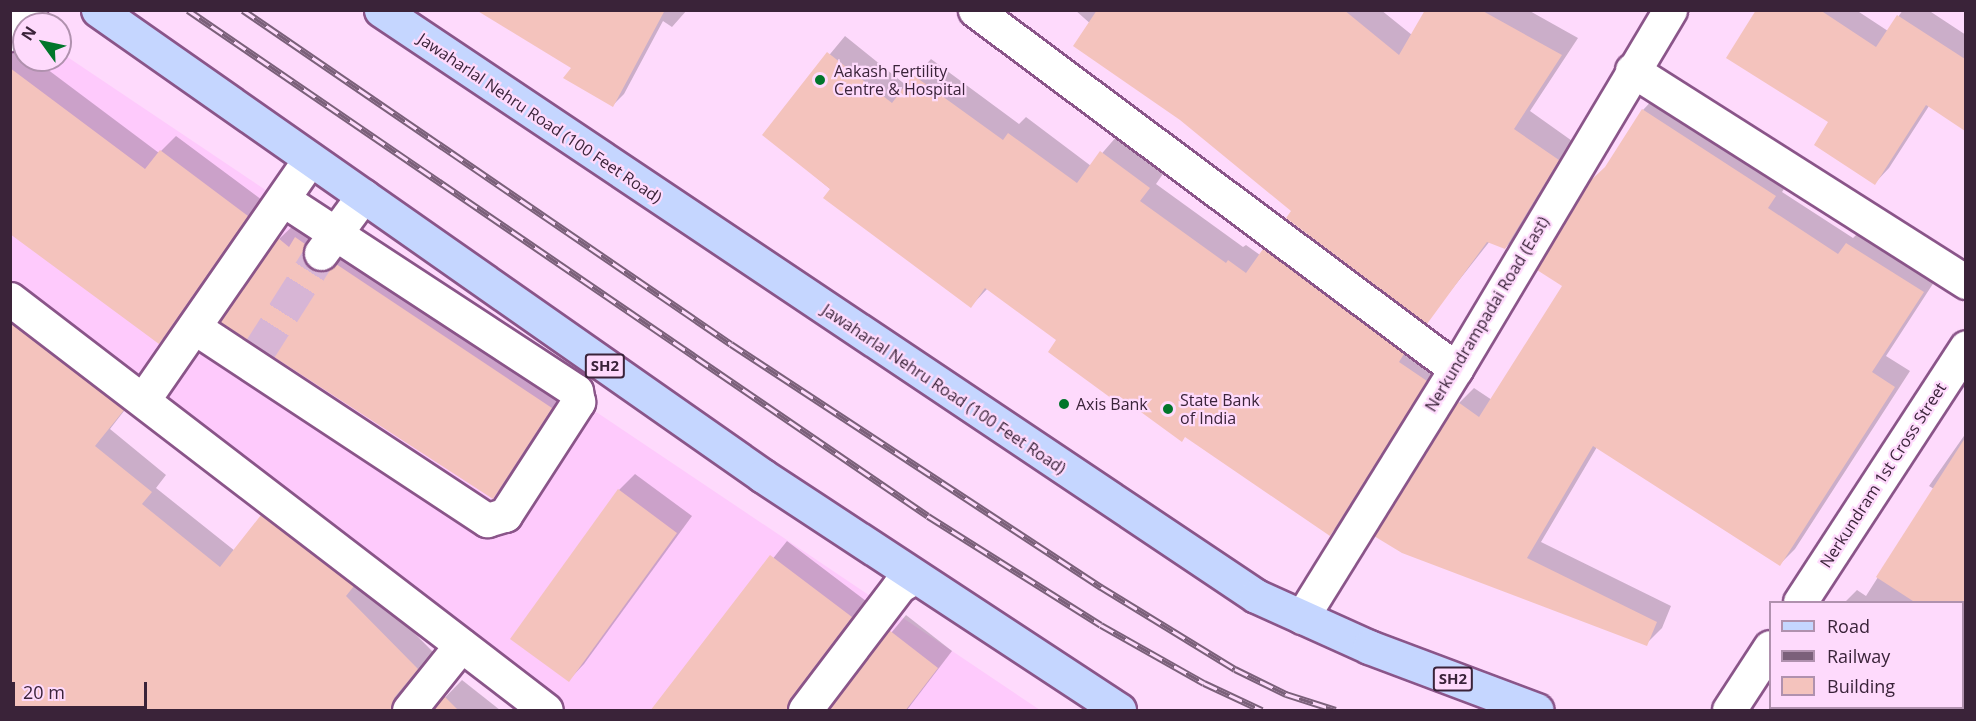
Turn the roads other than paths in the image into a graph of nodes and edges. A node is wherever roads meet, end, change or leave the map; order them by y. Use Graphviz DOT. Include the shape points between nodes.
graph roads {
  1 [pos="30,10"];
  2 [pos="99,10"];
  3 [pos="381,10"];
  4 [pos="975,10"];
  5 [pos="1670,10"];
  6 [pos="10,34"];
  7 [pos="1632,70"];
  8 [pos="310,159"];
  9 [pos="363,196"];
  10 [pos="282,199"];
  11 [pos="328,244"];
  12 [pos="1965,282"];
  13 [pos="10,299"];
  14 [pos="194,327"];
  15 [pos="1965,347"];
  16 [pos="1456,369"];
  17 [pos="143,400"];
  18 [pos="914,578"];
  19 [pos="1801,601"];
  20 [pos="1302,617"];
  21 [pos="461,645"];
  22 [pos="1769,649"];
  23 [pos="409,711"];
  24 [pos="546,711"];
  25 [pos="805,711"];
  26 [pos="1119,711"];
  27 [pos="1538,711"];
  28 [pos="1730,711"];
  1 -- 6 [label="street"];
  2 -- 8 [label="main road, SH2"];
  3 -- 20 [label="main road, Jawaharlal Nehru Road (100 Feet Road) / SH2" via="1256,596"];
  4 -- 16 [label="street"];
  5 -- 7 [label="street, Nerkundrampadai Road (East)"];
  7 -- 12 [label="street"];
  7 -- 16 [label="street, Nerkundrampadai Road (East)"];
  8 -- 9 [label="main road, SH2"];
  8 -- 10 [label="street"];
  9 -- 11 [label="street"];
  9 -- 18 [label="main road, SH2"];
  10 -- 11 [label="street"];
  10 -- 14 [label="street"];
  11 -- 14 [label="street" via="576,391 578,402 514,502 497,520 487,520 253,359"];
  13 -- 17 [label="street"];
  14 -- 17 [label="street"];
  15 -- 19 [label="street, Nerkundram 1st Cross Street"];
  16 -- 20 [label="street, Nerkundrampadai Road (East)"];
  17 -- 21 [label="street"];
  18 -- 25 [label="street" via="899,586"];
  18 -- 26 [label="main road, SH2"];
  20 -- 27 [label="main road, Jawaharlal Nehru Road (100 Feet Road) / SH2"];
  21 -- 23 [label="street"];
  21 -- 24 [label="street"];
  22 -- 28 [label="street"];
}
